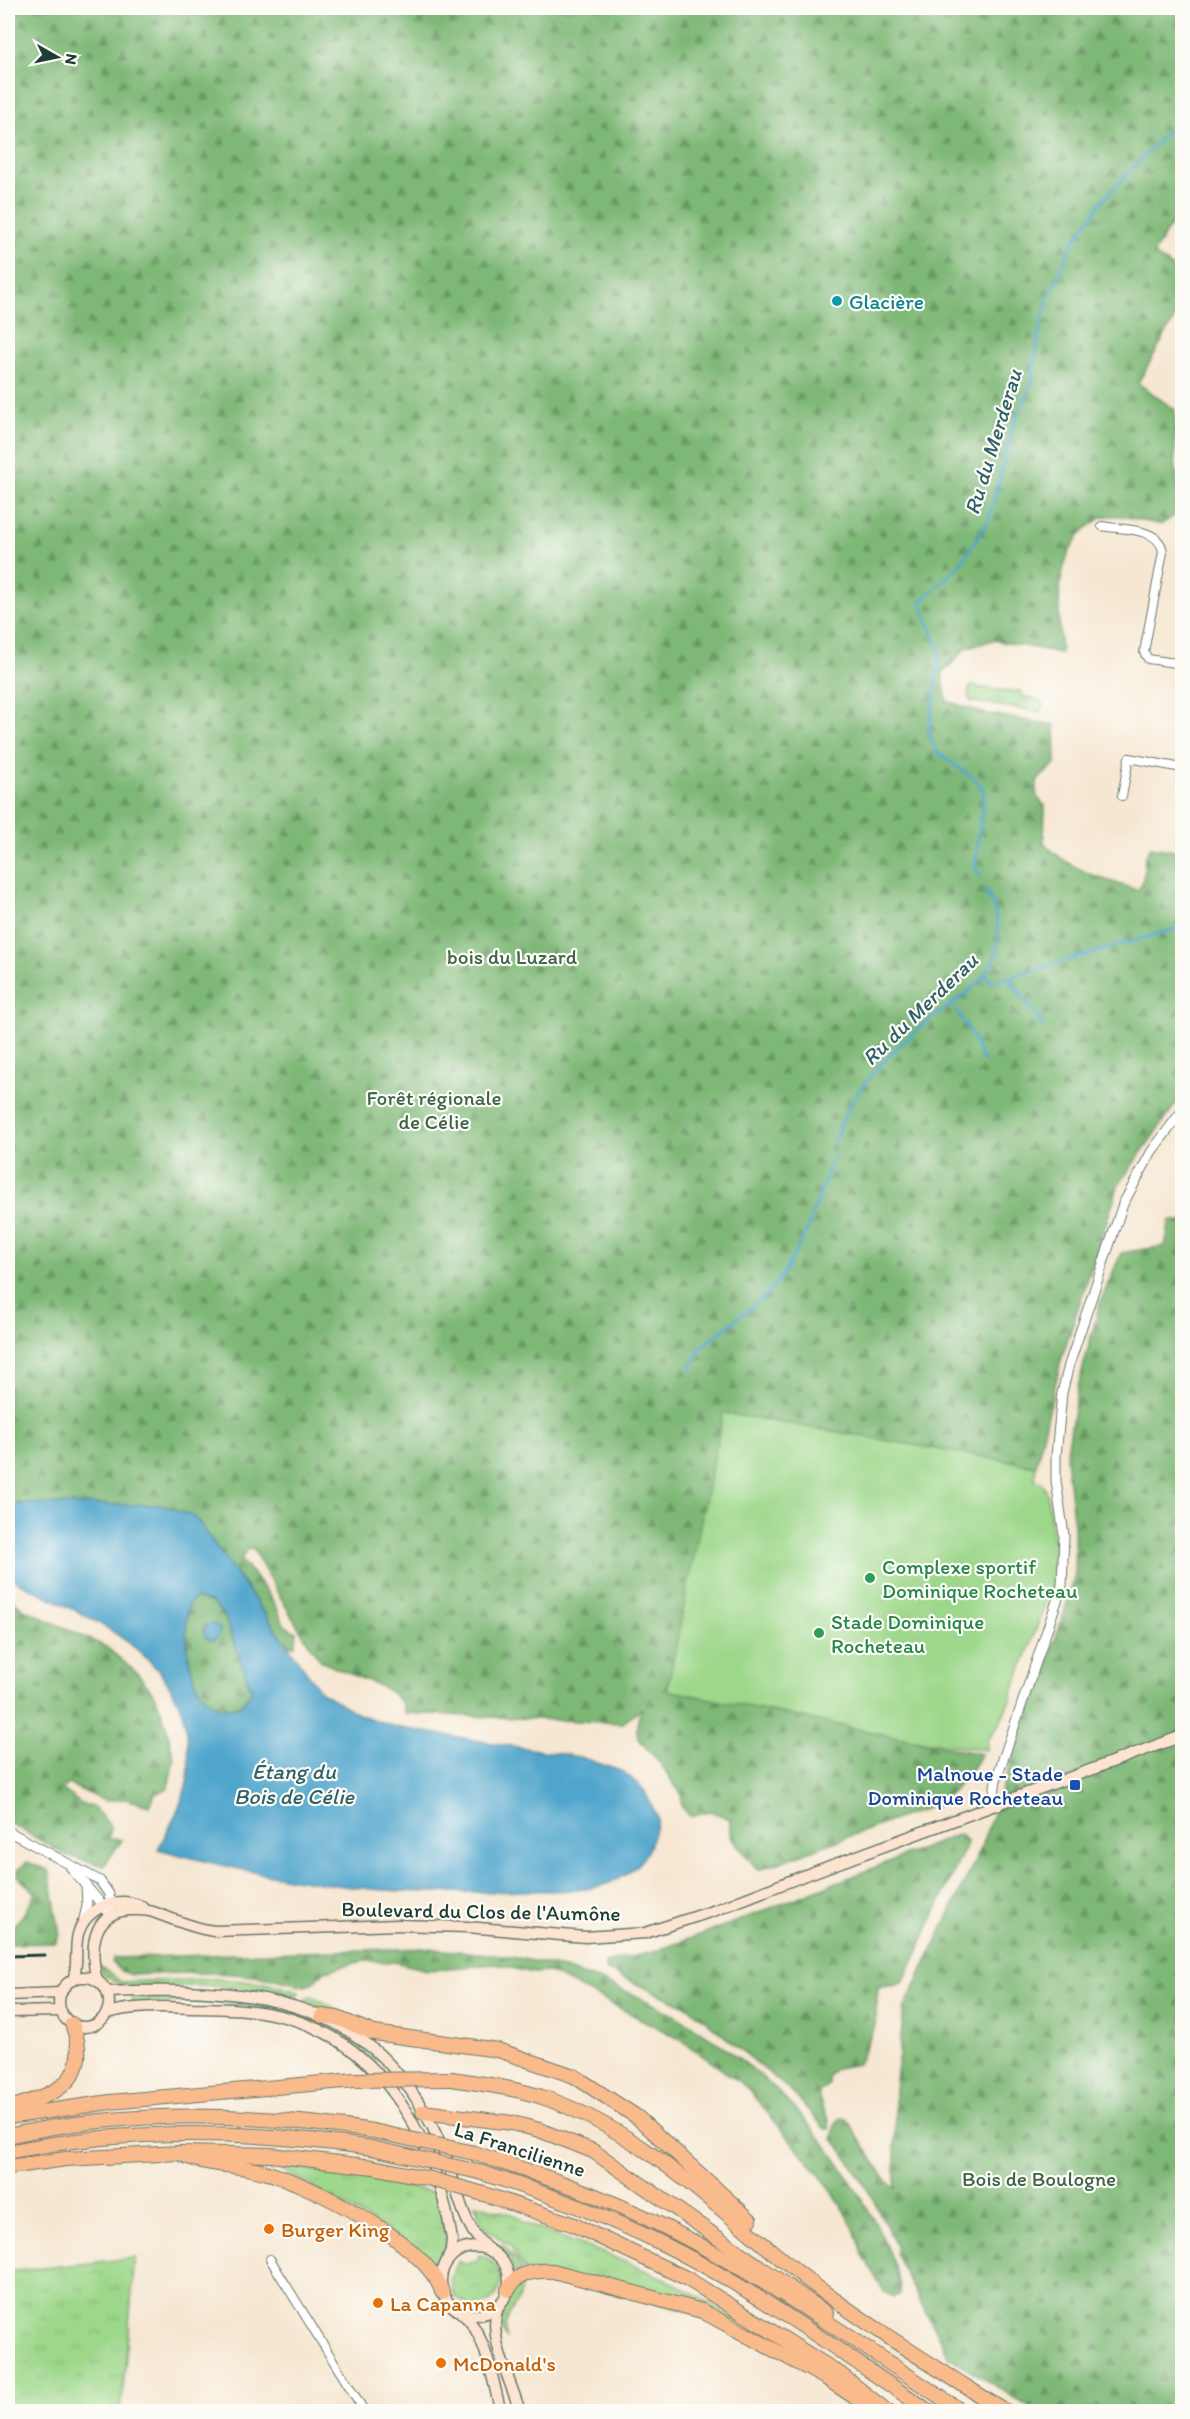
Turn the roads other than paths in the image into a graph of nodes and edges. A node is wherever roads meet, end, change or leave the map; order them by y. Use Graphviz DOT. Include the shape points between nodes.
graph roads {
  1 [pos="1102,526"];
  2 [pos="1182,664"];
  3 [pos="1182,768"];
  4 [pos="1122,796"];
  5 [pos="1182,1111"];
  6 [pos="1182,1736"];
  7 [pos="998,1806"];
  8 [pos="8,1831"];
  9 [pos="69,1866"];
  10 [pos="86,1884"];
  11 [pos="108,1907"];
  12 [pos="83,1925"];
  13 [pos="73,1980"];
  14 [pos="97,1981"];
  15 [pos="107,1992"];
  16 [pos="61,1993"];
  17 [pos="8,1995"];
  18 [pos="61,2011"];
  19 [pos="8,2012"];
  20 [pos="107,2013"];
  21 [pos="322,2016"];
  22 [pos="72,2024"];
  23 [pos="8,2108"];
  24 [pos="423,2112"];
  25 [pos="8,2117"];
  26 [pos="8,2136"];
  27 [pos="8,2152"];
  28 [pos="179,2153"];
  29 [pos="8,2167"];
  30 [pos="766,2246"];
  31 [pos="492,2252"];
  32 [pos="270,2259"];
  33 [pos="445,2265"];
  34 [pos="508,2290"];
  35 [pos="442,2292"];
  36 [pos="501,2303"];
  37 [pos="457,2311"];
  38 [pos="847,2337"];
  39 [pos="365,2412"];
  40 [pos="501,2412"];
  41 [pos="520,2412"];
  42 [pos="877,2412"];
  43 [pos="888,2412"];
  44 [pos="930,2412"];
  45 [pos="963,2412"];
  46 [pos="1006,2412"];
  1 -- 2 [label="street" via="1154,535 1162,543 1144,652 1148,659"];
  3 -- 4 [label="street" via="1129,758"];
  5 -- 7 [label="street" via="1152,1151 1123,1203 1069,1365 1056,1456 1064,1535 1062,1586 996,1780 994,1794"];
  6 -- 7 [label="main road, Boulevard du Clos de l'Aumône"];
  7 -- 11 [label="main road, Boulevard du Clos de l'Aumône" via="645,1933 585,1938 398,1925 214,1931 185,1926 129,1902"];
  8 -- 9 [label="street"];
  9 -- 10 [label="street"];
  9 -- 11 [label="street" via="100,1881"];
  10 -- 11 [label="street"];
  10 -- 12 [label="street"];
  11 -- 12 [label="main road"];
  11 -- 14 [label="main road" via="93,1943"];
  12 -- 13 [label="main road" via="78,1933 78,1963"];
  13 -- 14 [label="main road"];
  13 -- 16 [label="main road"];
  14 -- 15 [label="main road"];
  15 -- 20 [label="main road"];
  15 -- 21 [label="main road" via="233,1992 284,2001"];
  16 -- 17 [label="main road"];
  16 -- 18 [label="main road"];
  18 -- 19 [label="main road"];
  18 -- 22 [label="main road"];
  20 -- 22 [label="main road" via="94,2025"];
  20 -- 33 [label="main road" via="138,2008 250,2010 304,2024 354,2052 394,2092 429,2153 452,2239"];
  21 -- 24 [label="main road" via="382,2058"];
  21 -- 30 [label="highway" via="374,2033 498,2050 574,2076 637,2117 662,2139 759,2229"];
  22 -- 23 [label="highway" via="80,2049 72,2076 56,2090"];
  24 -- 31 [label="main road" via="445,2154 471,2226"];
  24 -- 38 [label="highway" via="512,2123 593,2151 832,2317"];
  25 -- 30 [label="highway, bridge" via="110,2102 355,2080 452,2079 506,2087 546,2099 613,2129 676,2170"];
  26 -- 38 [label="highway, La Francilienne, bridge" via="74,2125 190,2117 276,2120 373,2131 474,2153 586,2192 665,2227"];
  27 -- 44 [label="highway, La Francilienne, bridge" via="129,2135 272,2136 372,2148 479,2172 578,2205 697,2262"];
  28 -- 29 [label="highway" via="66,2158"];
  28 -- 35 [label="highway" via="195,2161 276,2175 332,2200 374,2224 429,2267"];
  28 -- 43 [label="highway, bridge" via="271,2155 373,2167 487,2195 572,2224 686,2278 840,2374"];
  30 -- 46 [label="highway" via="811,2282"];
  31 -- 33 [label="main road" via="465,2248"];
  31 -- 34 [label="main road" via="505,2266"];
  32 -- 39 [label="street"];
  33 -- 35 [label="main road" via="440,2281"];
  34 -- 36 [label="main road"];
  34 -- 42 [label="highway" via="520,2276 554,2271 676,2302 724,2322 826,2378"];
  35 -- 37 [label="main road"];
  36 -- 37 [label="main road" via="480,2315"];
  36 -- 41 [label="main road" via="495,2315 494,2334"];
  37 -- 40 [label="main road" via="477,2330"];
  38 -- 45 [label="highway, La Francilienne"];
}
